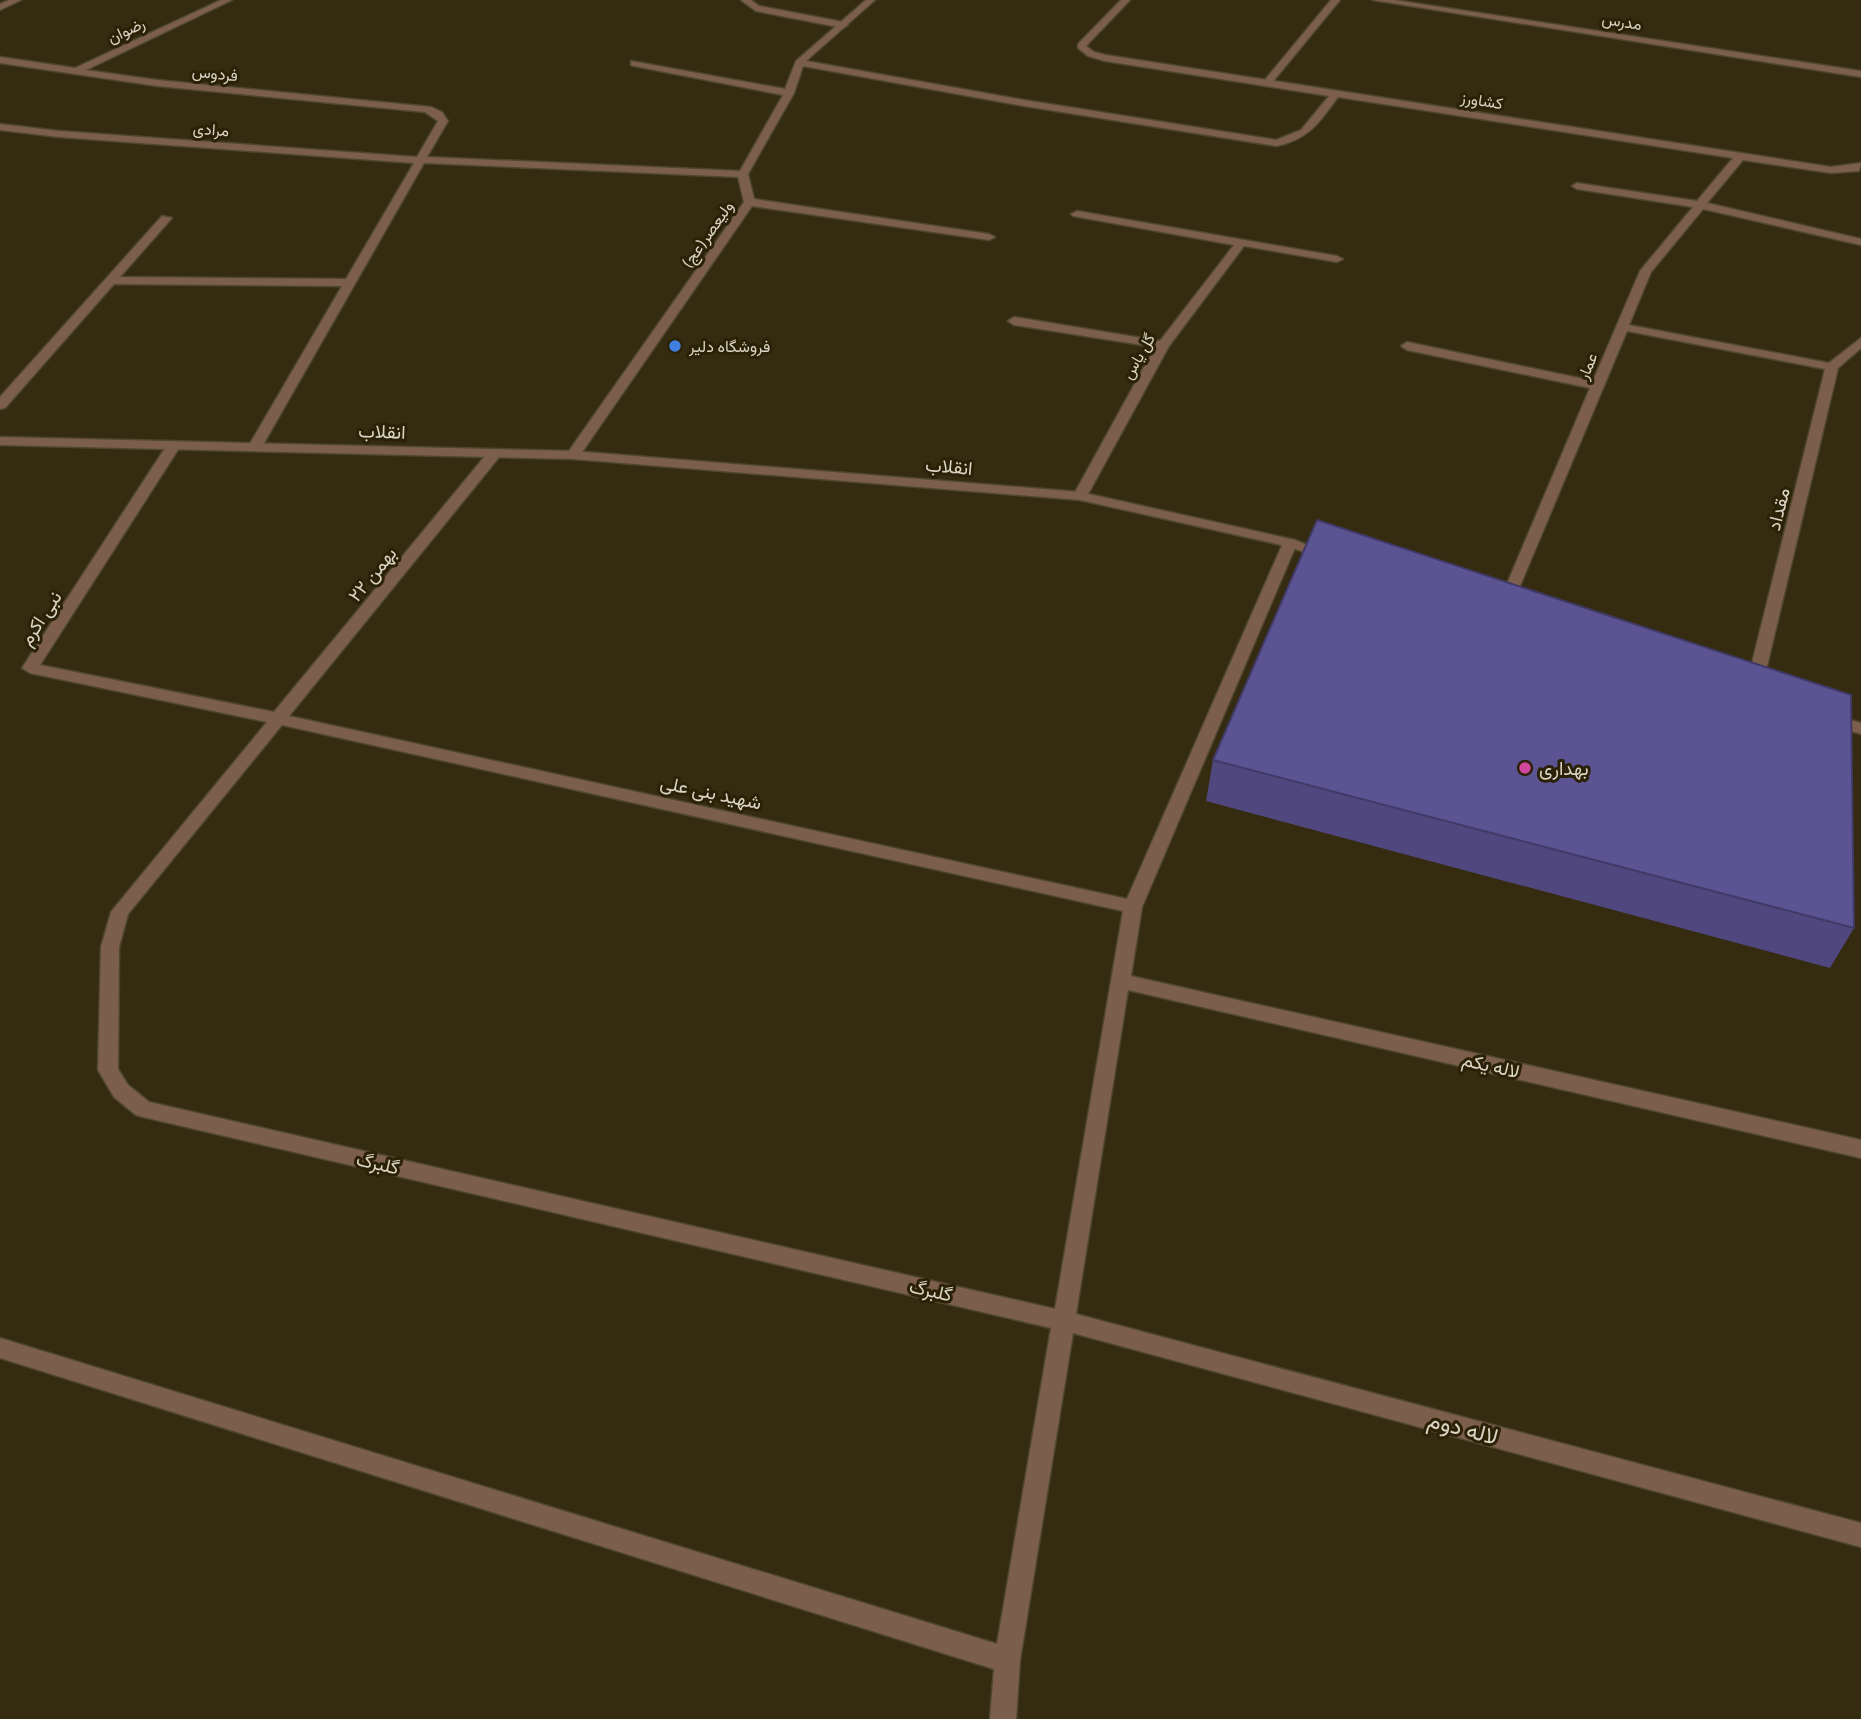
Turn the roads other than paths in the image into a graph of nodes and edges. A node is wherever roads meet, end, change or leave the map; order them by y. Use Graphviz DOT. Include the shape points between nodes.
graph roads {
  1 [pos="17,0"];
  2 [pos="228,0"];
  3 [pos="745,0"];
  4 [pos="872,0"];
  5 [pos="1126,0"];
  6 [pos="1336,0"];
  7 [pos="1377,0"];
  8 [pos="0,7"];
  9 [pos="843,25"];
  10 [pos="0,60"];
  11 [pos="634,63"];
  12 [pos="799,63"];
  13 [pos="76,71"];
  14 [pos="1861,74"];
  15 [pos="1268,83"];
  16 [pos="789,93"];
  17 [pos="1336,93"];
  18 [pos="0,127"];
  19 [pos="1741,155"];
  20 [pos="419,160"];
  21 [pos="1858,168"];
  22 [pos="743,174"];
  23 [pos="1577,187"];
  24 [pos="749,202"];
  25 [pos="1700,205"];
  26 [pos="1077,214"];
  27 [pos="166,218"];
  28 [pos="989,237"];
  29 [pos="1241,243"];
  30 [pos="1861,243"];
  31 [pos="1337,260"];
  32 [pos="111,280"];
  33 [pos="349,283"];
  34 [pos="1014,321"];
  35 [pos="1623,327"];
  36 [pos="1859,343"];
  37 [pos="1163,345"];
  38 [pos="1407,346"];
  39 [pos="1832,367"];
  40 [pos="1598,386"];
  41 [pos="0,405"];
  42 [pos="0,441"];
  43 [pos="174,445"];
  44 [pos="255,447"];
  45 [pos="495,453"];
  46 [pos="573,455"];
  47 [pos="1080,496"];
  48 [pos="1290,543"];
  49 [pos="1343,561"];
  50 [pos="1502,612"];
  51 [pos="1752,693"];
  52 [pos="1813,713"];
  53 [pos="280,719"];
  54 [pos="1861,729"];
  55 [pos="1133,906"];
  56 [pos="1120,981"];
  57 [pos="1861,1149"];
  58 [pos="1066,1321"];
  59 [pos="0,1348"];
  60 [pos="1861,1535"];
  61 [pos="1007,1660"];
  62 [pos="1003,1719"];
  1 -- 8 [label="street"];
  2 -- 13 [label="street, رضوان"];
  3 -- 9 [label="street" via="759,9"];
  4 -- 9 [label="street"];
  5 -- 15 [label="street, کشاورز" via="1081,46 1105,58"];
  6 -- 15 [label="street"];
  7 -- 14 [label="street, مدرس"];
  9 -- 12 [label="street"];
  10 -- 13 [label="street, فردوس"];
  11 -- 16 [label="street"];
  12 -- 16 [label="street"];
  12 -- 17 [label="street" via="1276,143 1304,135"];
  13 -- 20 [label="street, فردوس" via="427,109 443,121"];
  15 -- 17 [label="street, کشاورز"];
  16 -- 22 [label="street"];
  17 -- 19 [label="street, کشاورز"];
  18 -- 20 [label="street, مرادی"];
  19 -- 21 [label="street, کشاورز" via="1831,170"];
  19 -- 25 [label="street, عمار"];
  20 -- 22 [label="street, مرادی"];
  20 -- 33 [label="street"];
  22 -- 24 [label="street, ولیعصر(عج)"];
  23 -- 25 [label="street"];
  24 -- 28 [label="street"];
  24 -- 46 [label="street, ولیعصر(عج)"];
  25 -- 30 [label="street"];
  25 -- 35 [label="street, عمار" via="1646,271"];
  26 -- 29 [label="street"];
  27 -- 32 [label="street"];
  29 -- 31 [label="street"];
  29 -- 37 [label="street, گل یاس"];
  32 -- 33 [label="street"];
  32 -- 41 [label="street"];
  33 -- 44 [label="street"];
  34 -- 37 [label="street"];
  35 -- 39 [label="street"];
  35 -- 40 [label="street, عمار"];
  36 -- 39 [label="street"];
  37 -- 47 [label="street, گل یاس"];
  38 -- 40 [label="street"];
  39 -- 51 [label="street, مقداد"];
  40 -- 50 [label="street, عمار"];
  42 -- 43 [label="street, انقلاب"];
  43 -- 44 [label="street, انقلاب"];
  43 -- 53 [label="street, نبی اکرم" via="30,668"];
  44 -- 45 [label="street, انقلاب"];
  45 -- 46 [label="street, انقلاب"];
  45 -- 53 [label="street, ۲۲ بهمن"];
  46 -- 47 [label="street, انقلاب"];
  47 -- 48 [label="street, انقلاب"];
  48 -- 49 [label="street, انقلاب"];
  48 -- 55 [label="street"];
  52 -- 54 [label="street"];
  53 -- 55 [label="street, شهید بنی علی"];
  53 -- 58 [label="street, گلبرگ" via="120,912 110,947 108,1070 121,1091 143,1109"];
  55 -- 56 [label="street"];
  56 -- 57 [label="street, لاله یکم"];
  56 -- 58 [label="street"];
  58 -- 60 [label="street, لاله دوم"];
  58 -- 61 [label="street"];
  59 -- 61 [label="street"];
  61 -- 62 [label="street"];
}
